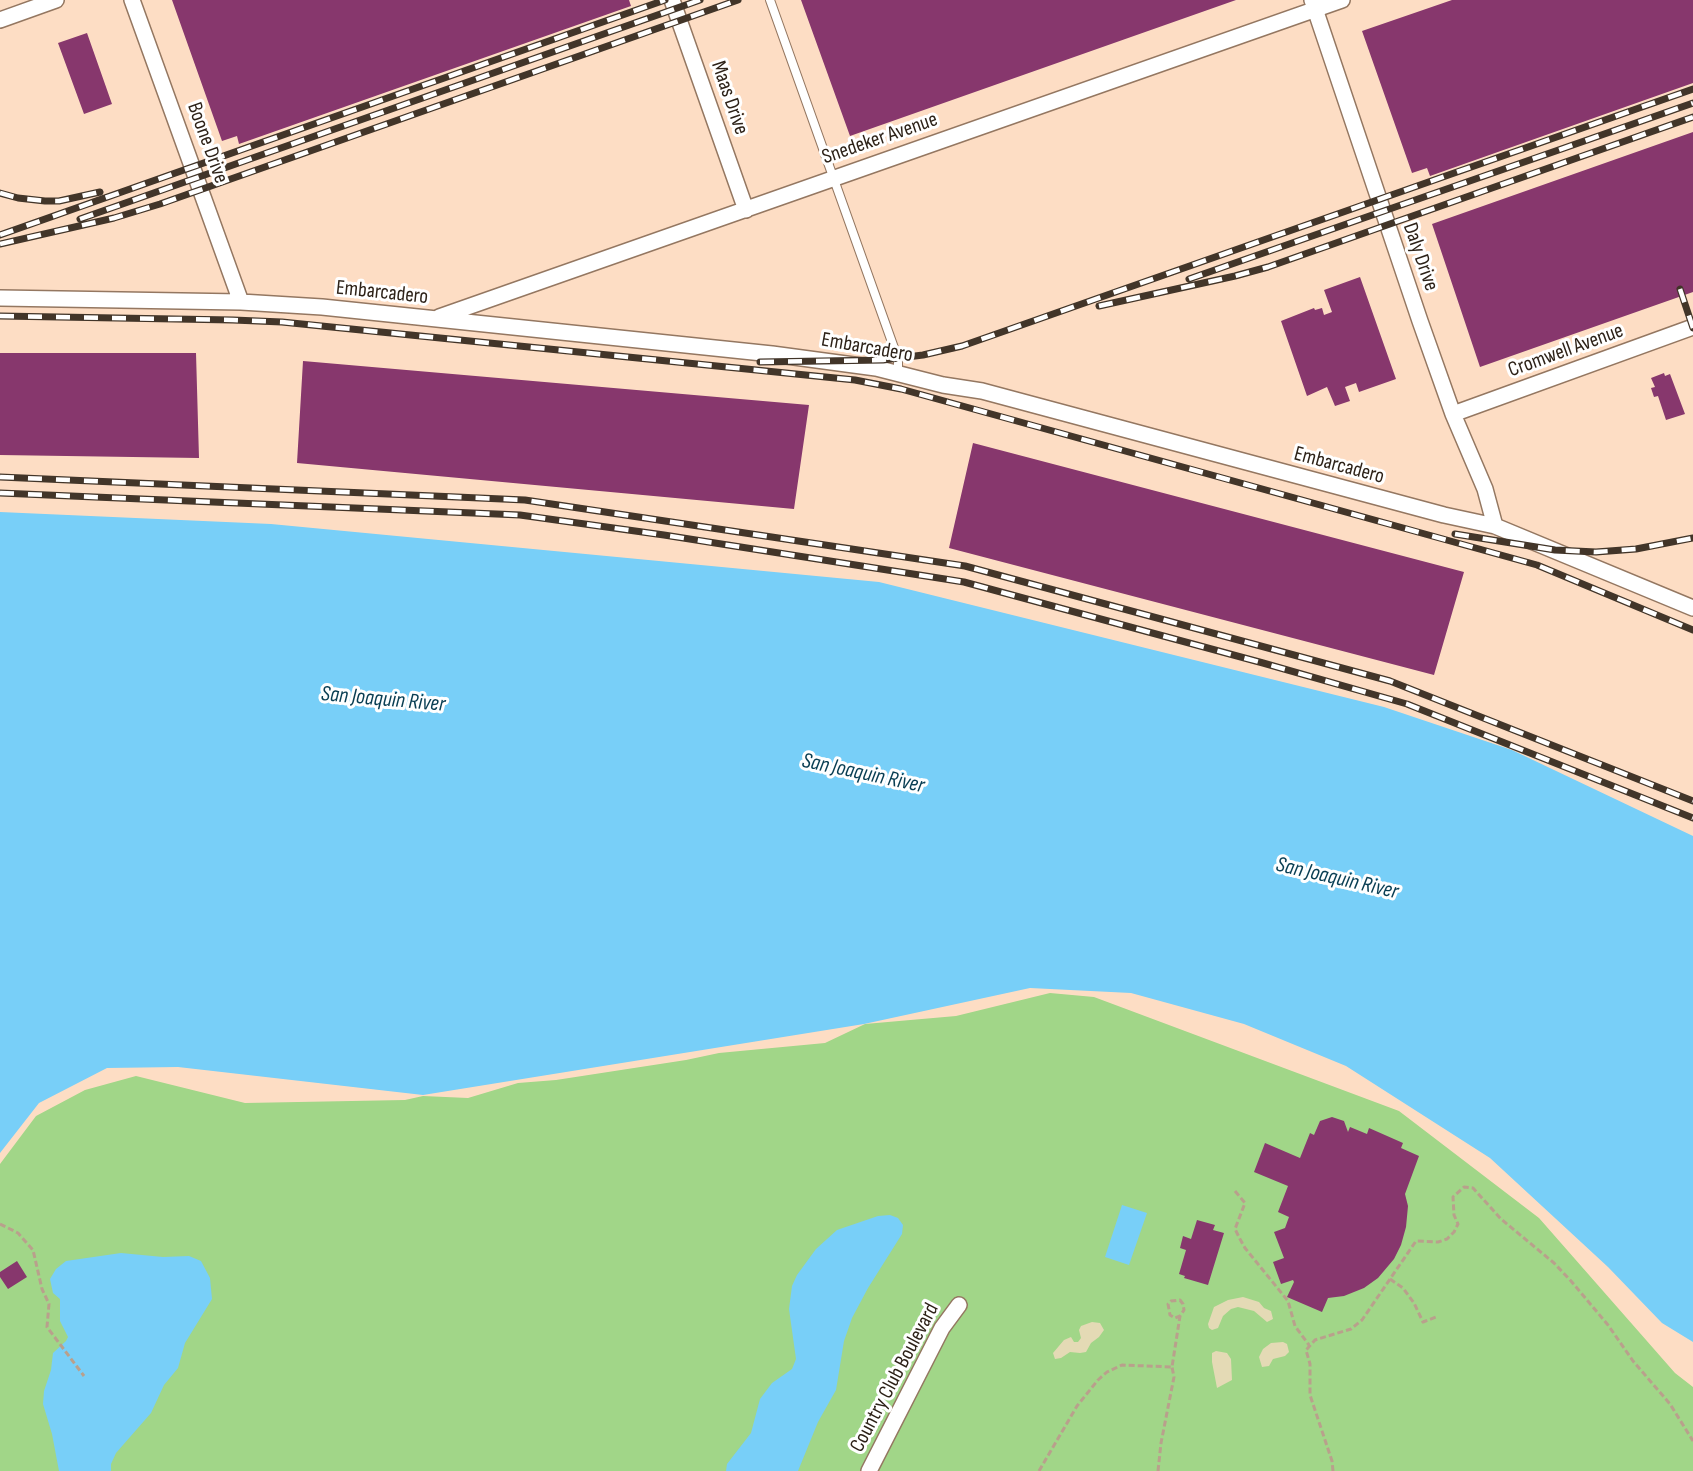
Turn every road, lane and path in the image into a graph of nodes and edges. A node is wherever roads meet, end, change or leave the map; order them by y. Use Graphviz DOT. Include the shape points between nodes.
graph roads {
  1 [pos="56,0"];
  2 [pos="132,0"];
  3 [pos="672,0"];
  4 [pos="770,0"];
  5 [pos="1342,0"];
  6 [pos="1314,5"];
  7 [pos="0,20"];
  8 [pos="833,178"];
  9 [pos="746,210"];
  10 [pos="0,298"];
  11 [pos="240,302"];
  12 [pos="432,319"];
  13 [pos="1693,327"];
  14 [pos="898,373"];
  15 [pos="1454,414"];
  16 [pos="1495,526"];
  17 [pos="1693,608"];
  18 [pos="1235,1191"];
  19 [pos="0,1224"];
  20 [pos="1390,1279"];
  21 [pos="959,1305"];
  22 [pos="1180,1316"];
  23 [pos="1436,1317"];
  24 [pos="1309,1345"];
  25 [pos="1172,1366"];
  26 [pos="84,1376"];
  27 [pos="1693,1441"];
  28 [pos="869,1471"];
  29 [pos="1038,1471"];
  30 [pos="1158,1471"];
  31 [pos="1333,1471"];
  1 -- 7 [label="street"];
  2 -- 11 [label="street, Boone Drive"];
  3 -- 9 [label="street, Maas Drive"];
  4 -- 8 [label="lane"];
  5 -- 6 [label="street, Snedeker Avenue"];
  6 -- 8 [label="street, Snedeker Avenue"];
  6 -- 15 [label="street, Daly Drive"];
  8 -- 9 [label="street, Snedeker Avenue"];
  8 -- 14 [label="lane" via="898,359"];
  9 -- 12 [label="street, Snedeker Avenue"];
  10 -- 11 [label="street, Embarcadero"];
  11 -- 12 [label="street, Embarcadero"];
  12 -- 14 [label="street, Embarcadero" via="772,354"];
  13 -- 15 [label="street, Cromwell Avenue"];
  14 -- 16 [label="street, Embarcadero" via="982,391"];
  15 -- 16 [label="street, Daly Drive" via="1485,489"];
  16 -- 17 [label="street, Embarcadero"];
  18 -- 24 [label="path" via="1245,1203 1235,1229 1245,1248 1288,1301 1295,1326"];
  19 -- 26 [label="path" via="18,1233 33,1250 49,1304 47,1327"];
  20 -- 23 [label="path" via="1403,1288 1423,1322"];
  20 -- 24 [label="path" via="1362,1320 1351,1329"];
  20 -- 27 [label="path" via="1416,1241 1438,1242 1454,1232 1458,1224 1453,1197 1464,1187 1473,1188 1501,1220 1571,1281 1670,1404"];
  21 -- 28 [label="street, Country Club Boulevard" via="942,1328"];
  22 -- 22 [label="path" via="1183,1304 1180,1300 1171,1301 1170,1315"];
  22 -- 25 [label="path"];
  24 -- 31 [label="path" via="1306,1350 1310,1395"];
  25 -- 29 [label="path" via="1122,1365 1107,1372 1077,1406"];
  25 -- 30 [label="path" via="1173,1384"];
}
